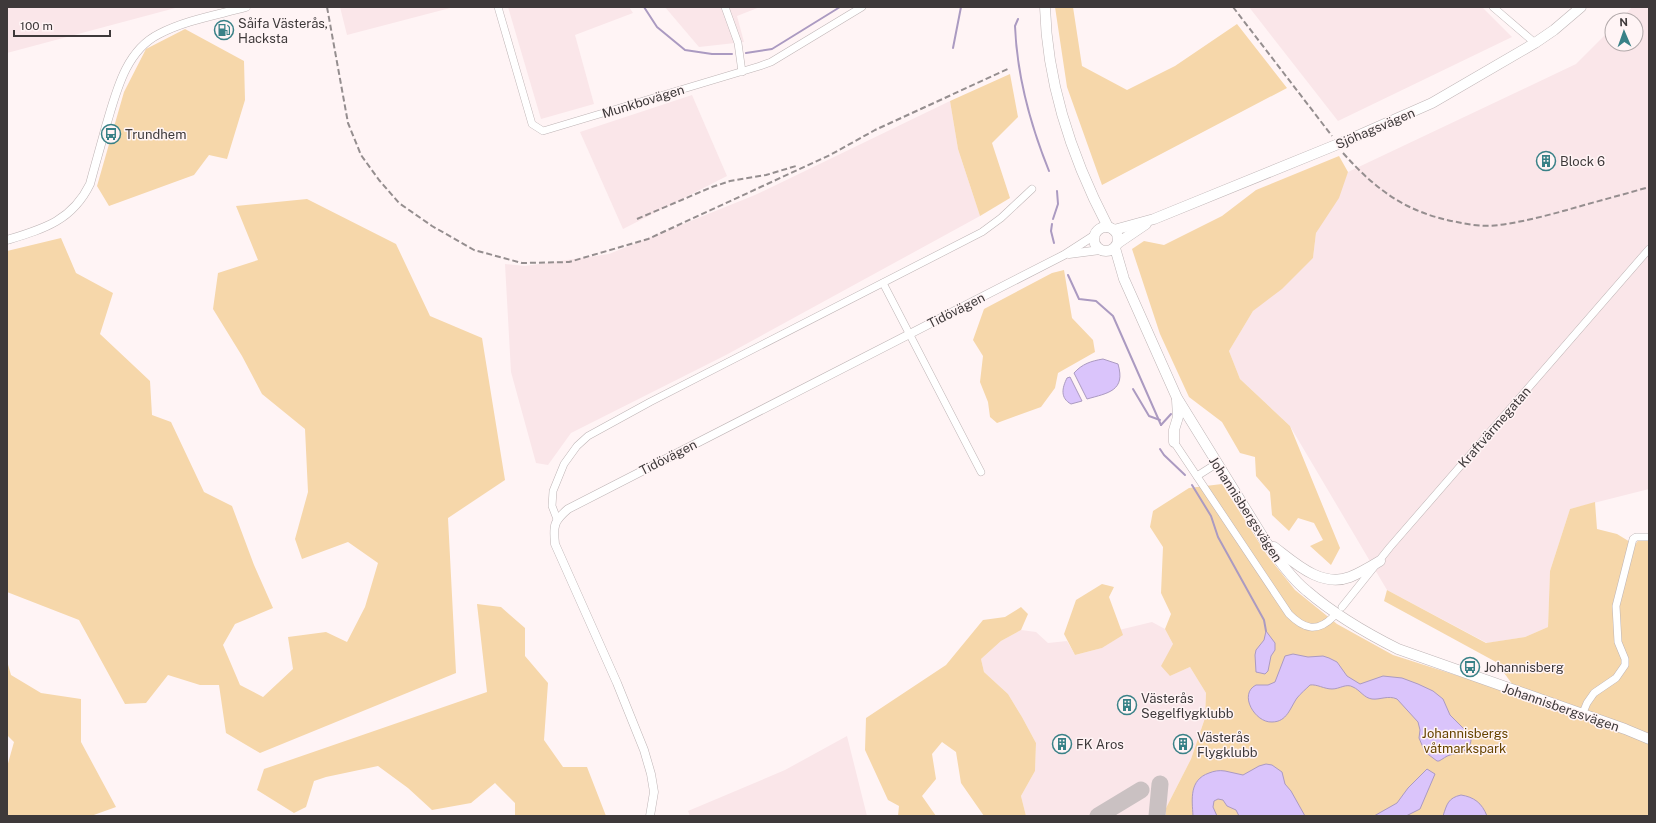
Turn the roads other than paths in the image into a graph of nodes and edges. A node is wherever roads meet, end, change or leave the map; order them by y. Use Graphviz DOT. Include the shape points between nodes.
graph roads {
  1 [pos="246,7"];
  2 [pos="498,7"];
  3 [pos="725,7"];
  4 [pos="862,7"];
  5 [pos="1045,7"];
  6 [pos="1493,7"];
  7 [pos="1581,7"];
  8 [pos="1535,43"];
  9 [pos="742,72"];
  10 [pos="1032,189"];
  11 [pos="1092,197"];
  12 [pos="1154,219"];
  13 [pos="1111,229"];
  14 [pos="1096,233"];
  15 [pos="7,240"];
  16 [pos="1116,246"];
  17 [pos="1649,249"];
  18 [pos="1102,250"];
  19 [pos="1064,255"];
  20 [pos="1124,278"];
  21 [pos="883,283"];
  22 [pos="909,334"];
  23 [pos="1177,398"];
  24 [pos="1174,442"];
  25 [pos="1216,464"];
  26 [pos="981,472"];
  27 [pos="1197,476"];
  28 [pos="557,518"];
  29 [pos="1649,537"];
  30 [pos="1266,542"];
  31 [pos="1380,561"];
  32 [pos="1342,607"];
  33 [pos="1333,617"];
  34 [pos="1582,715"];
  35 [pos="1649,739"];
  36 [pos="650,816"];
  1 -- 15 [label="street" via="177,26 159,34 140,48 118,87 84,197 71,210 44,229"];
  2 -- 9 [label="street, Munkbovägen" via="532,124 543,131"];
  3 -- 9 [label="street" via="738,43"];
  4 -- 9 [label="street, Munkbovägen" via="771,62"];
  5 -- 11 [label="main road" via="1047,37 1059,96 1073,146"];
  6 -- 8 [label="street"];
  7 -- 8 [label="main road, Sjöhagsvägen"];
  8 -- 12 [label="main road, Sjöhagsvägen" via="1432,103"];
  10 -- 21 [label="street" via="989,227"];
  11 -- 13 [label="main road"];
  11 -- 14 [label="main road"];
  12 -- 13 [label="main road, Sjöhagsvägen"];
  12 -- 16 [label="main road, Sjöhagsvägen"];
  13 -- 14 [label="main road" via="1102,228"];
  13 -- 16 [label="main road" via="1118,238"];
  14 -- 18 [label="main road" via="1094,241"];
  14 -- 19 [label="street, Tidövägen"];
  16 -- 18 [label="main road" via="1110,251"];
  16 -- 20 [label="main road, Johannisbergsvägen"];
  17 -- 31 [label="street, Kraftvärmegatan"];
  18 -- 19 [label="street, Tidövägen"];
  18 -- 20 [label="main road, Johannisbergsvägen"];
  19 -- 22 [label="street, Tidövägen"];
  20 -- 23 [label="main road, Johannisbergsvägen"];
  21 -- 22 [label="street"];
  21 -- 28 [label="street" via="588,436 570,456 555,485 551,500"];
  22 -- 26 [label="street"];
  22 -- 28 [label="street, Tidövägen" via="574,505"];
  23 -- 24 [label="main road" via="1178,417"];
  23 -- 25 [label="main road, Johannisbergsvägen"];
  24 -- 27 [label="street"];
  25 -- 27 [label="street"];
  25 -- 30 [label="main road, Johannisbergsvägen"];
  27 -- 33 [label="street" via="1299,624 1310,628 1326,624"];
  28 -- 36 [label="street" via="554,530 557,549 619,689 648,762 654,792"];
  29 -- 34 [label="street" via="1632,539 1616,606 1617,635 1625,665 1616,678 1590,697"];
  30 -- 31 [label="main road" via="1302,568 1321,578 1348,578"];
  30 -- 34 [label="main road, Johannisbergsvägen" via="1306,591 1363,631 1398,649"];
  31 -- 32 [label="street, Kraftvärmegatan"];
  34 -- 35 [label="main road, Johannisbergsvägen"];
}
